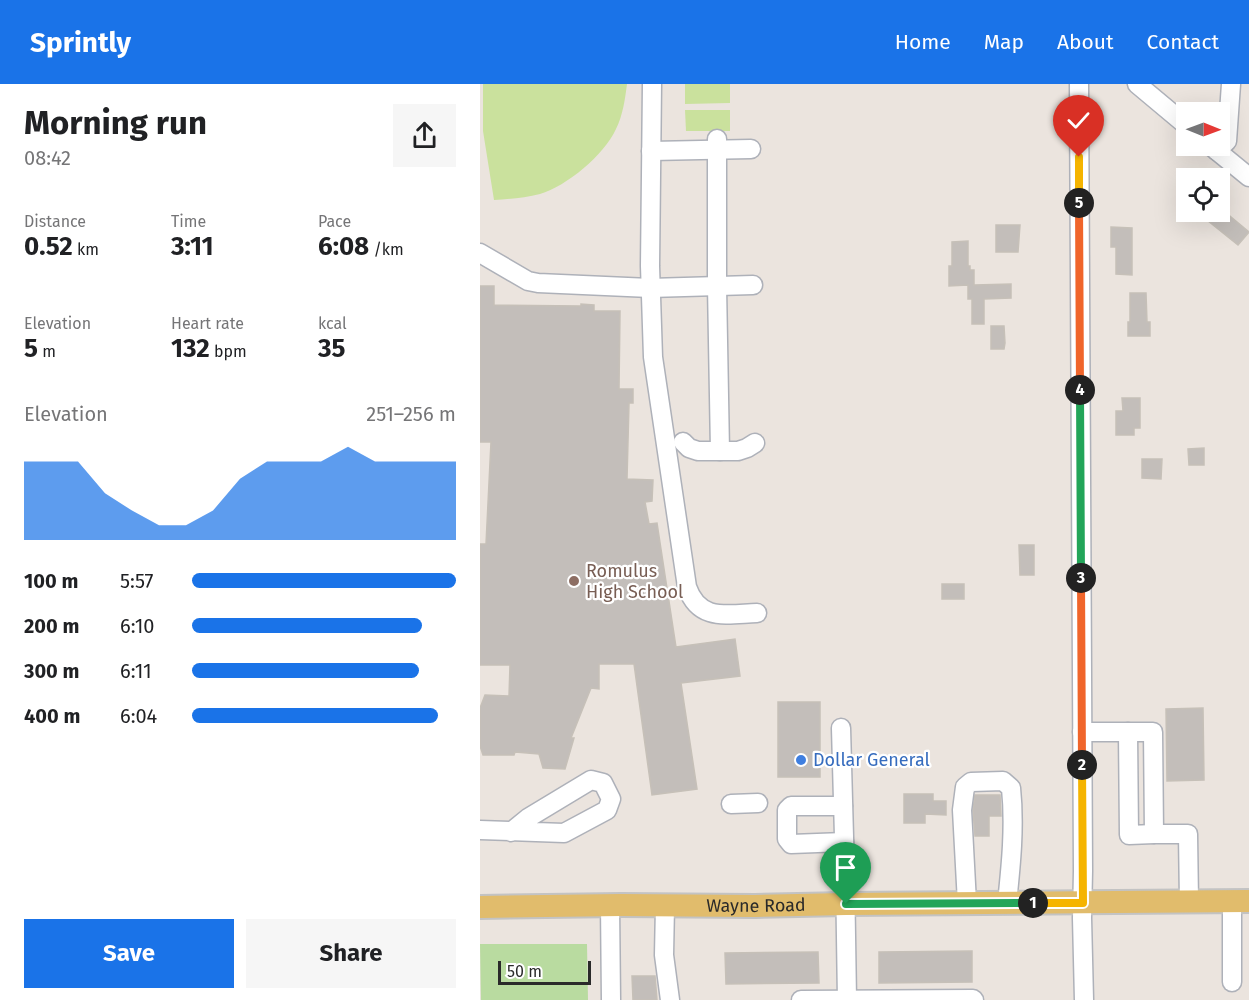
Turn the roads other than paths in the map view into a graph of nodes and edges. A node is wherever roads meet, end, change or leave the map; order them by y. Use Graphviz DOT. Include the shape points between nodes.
graph roads {
  1 [pos="652,84"];
  2 [pos="1079,84"];
  3 [pos="1137,84"];
  4 [pos="1231,84"];
  5 [pos="1230,102"];
  6 [pos="1176,117"];
  7 [pos="717,144"];
  8 [pos="751,149"];
  9 [pos="651,151"];
  10 [pos="1224,156"];
  11 [pos="1249,177"];
  12 [pos="480,253"];
  13 [pos="753,285"];
  14 [pos="717,286"];
  15 [pos="651,288"];
  16 [pos="683,442"];
  17 [pos="755,443"];
  18 [pos="720,451"];
  19 [pos="757,613"];
  20 [pos="841,728"];
  21 [pos="1082,732"];
  22 [pos="1128,732"];
  23 [pos="758,803"];
  24 [pos="731,804"];
  25 [pos="843,806"];
  26 [pos="480,830"];
  27 [pos="511,832"];
  28 [pos="1154,834"];
  29 [pos="844,842"];
  30 [pos="1240,901"];
  31 [pos="1189,902"];
  32 [pos="967,903"];
  33 [pos="1007,903"];
  34 [pos="1083,903"];
  35 [pos="846,904"];
  36 [pos="609,905"];
  37 [pos="665,906"];
  38 [pos="480,907"];
  39 [pos="1232,982"];
  40 [pos="611,1000"];
  41 [pos="669,1000"];
  42 [pos="801,1000"];
  43 [pos="847,1000"];
  44 [pos="930,1000"];
  45 [pos="974,1000"];
  46 [pos="1084,1000"];
  1 -- 9 [label="street"];
  2 -- 21 [label="street"];
  3 -- 6 [label="street"];
  4 -- 5 [label="street"];
  7 -- 8 [label="street"];
  7 -- 9 [label="street"];
  7 -- 14 [label="street"];
  9 -- 15 [label="street"];
  10 -- 11 [label="street"];
  12 -- 15 [label="street" via="528,281"];
  13 -- 14 [label="street"];
  14 -- 15 [label="street"];
  14 -- 18 [label="street"];
  15 -- 19 [label="street" via="653,357 690,597 711,614"];
  16 -- 18 [label="street" via="698,451"];
  17 -- 18 [label="street" via="738,451"];
  20 -- 25 [label="street"];
  21 -- 22 [label="street"];
  21 -- 34 [label="street"];
  22 -- 28 [label="street" via="1153,732"];
  22 -- 28 [label="street" via="1129,835"];
  23 -- 24 [label="street"];
  25 -- 29 [label="street"];
  25 -- 29 [label="street" via="791,806 787,810 787,839 791,844"];
  26 -- 27 [label="street"];
  27 -- 27 [label="street" via="564,833 607,810 611,799 603,783 591,780"];
  28 -- 31 [label="street" via="1188,834"];
  29 -- 35 [label="street"];
  30 -- 31 [label="main road, Wayne Road"];
  30 -- 39 [label="street"];
  31 -- 34 [label="main road, Wayne Road"];
  32 -- 33 [label="main road, Wayne Road"];
  32 -- 33 [label="street" via="962,810 965,787 970,782 1003,781 1011,788 1013,807"];
  32 -- 35 [label="main road, Wayne Road"];
  33 -- 34 [label="main road, Wayne Road"];
  34 -- 46 [label="street"];
  35 -- 37 [label="main road, Wayne Road"];
  35 -- 43 [label="street"];
  36 -- 37 [label="main road, Wayne Road"];
  36 -- 38 [label="main road, Wayne Road"];
  36 -- 40 [label="street"];
  37 -- 41 [label="street" via="664,955"];
  42 -- 43 [label="street"];
  43 -- 44 [label="street"];
  44 -- 45 [label="street"];
}
